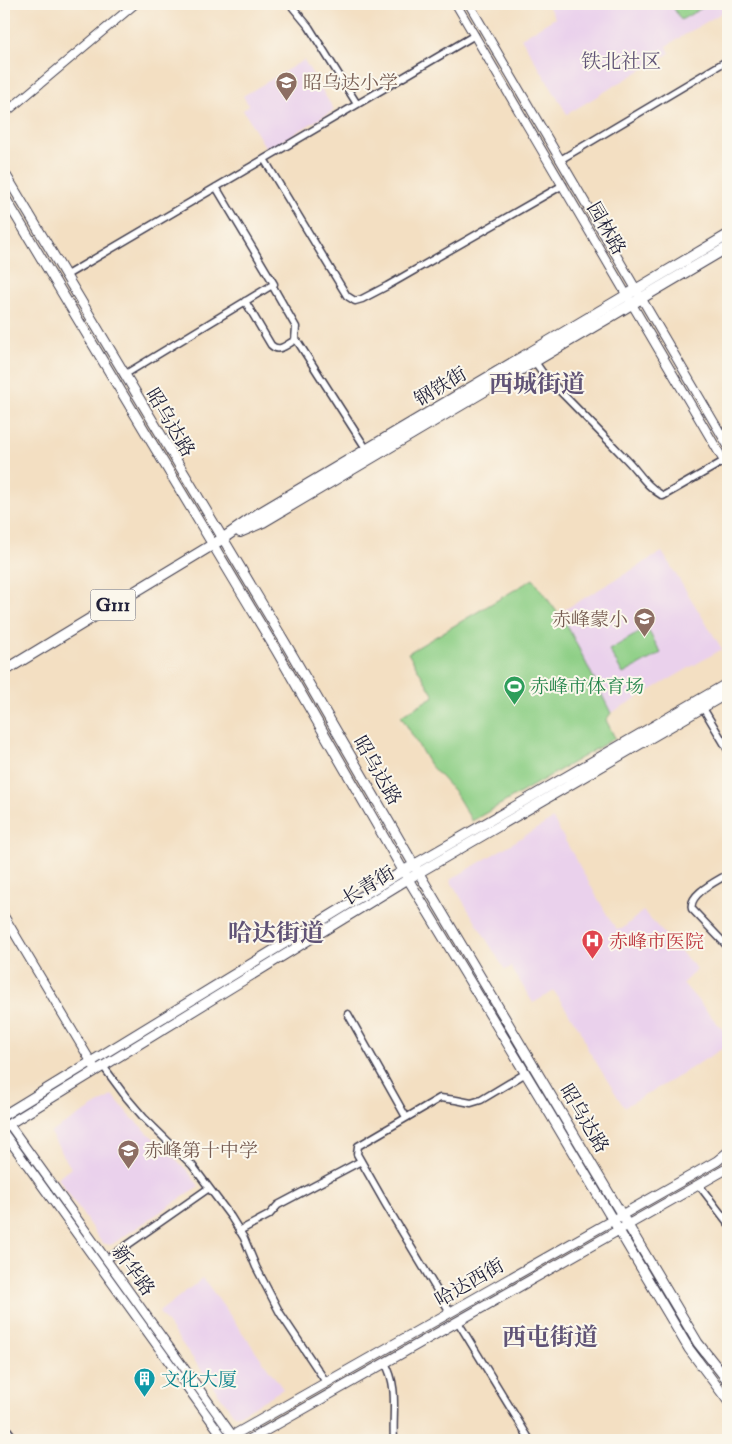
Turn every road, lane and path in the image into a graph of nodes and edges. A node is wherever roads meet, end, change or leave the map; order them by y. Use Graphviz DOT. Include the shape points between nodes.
graph roads {
  1 [pos="135,4"];
  2 [pos="290,4"];
  3 [pos="456,4"];
  4 [pos="469,4"];
  5 [pos="475,35"];
  6 [pos="728,60"];
  7 [pos="357,104"];
  8 [pos="4,114"];
  9 [pos="264,159"];
  10 [pos="560,160"];
  11 [pos="4,172"];
  12 [pos="563,185"];
  13 [pos="216,187"];
  14 [pos="4,196"];
  15 [pos="728,235"];
  16 [pos="728,247"];
  17 [pos="65,276"];
  18 [pos="272,285"];
  19 [pos="637,289"];
  20 [pos="627,295"];
  21 [pos="642,299"];
  22 [pos="245,301"];
  23 [pos="633,305"];
  24 [pos="295,340"];
  25 [pos="534,362"];
  26 [pos="124,375"];
  27 [pos="728,446"];
  28 [pos="367,450"];
  29 [pos="724,461"];
  30 [pos="728,468"];
  31 [pos="222,539"];
  32 [pos="212,545"];
  33 [pos="4,672"];
  34 [pos="728,683"];
  35 [pos="728,693"];
  36 [pos="703,708"];
  37 [pos="728,750"];
  38 [pos="414,865"];
  39 [pos="419,873"];
  40 [pos="728,874"];
  41 [pos="406,875"];
  42 [pos="4,916"];
  43 [pos="728,947"];
  44 [pos="348,1014"];
  45 [pos="91,1062"];
  46 [pos="99,1068"];
  47 [pos="526,1073"];
  48 [pos="4,1115"];
  49 [pos="406,1117"];
  50 [pos="6,1125"];
  51 [pos="4,1133"];
  52 [pos="728,1152"];
  53 [pos="361,1161"];
  54 [pos="728,1168"];
  55 [pos="699,1185"];
  56 [pos="209,1188"];
  57 [pos="622,1214"];
  58 [pos="612,1219"];
  59 [pos="728,1223"];
  60 [pos="629,1225"];
  61 [pos="239,1231"];
  62 [pos="619,1231"];
  63 [pos="106,1260"];
  64 [pos="450,1312"];
  65 [pos="458,1322"];
  66 [pos="385,1363"];
  67 [pos="728,1381"];
  68 [pos="326,1382"];
  69 [pos="728,1401"];
  70 [pos="4,1425"];
  71 [pos="228,1439"];
  72 [pos="15,1440"];
  73 [pos="250,1440"];
  74 [pos="394,1440"];
  75 [pos="530,1440"];
  1 -- 8 [label="street"];
  2 -- 7 [label="street" via="310,27"];
  3 -- 5 [label="street, 园林路"];
  4 -- 10 [label="street, 园林路"];
  5 -- 7 [label="street"];
  5 -- 12 [label="street, 园林路"];
  6 -- 10 [label="street"];
  7 -- 9 [label="street"];
  9 -- 12 [label="street" via="347,296 355,300 386,286"];
  9 -- 13 [label="street"];
  10 -- 19 [label="street, 园林路"];
  11 -- 17 [label="main road, 昭乌达路"];
  12 -- 20 [label="street, 园林路"];
  13 -- 17 [label="street"];
  13 -- 18 [label="street"];
  14 -- 32 [label="main road, 昭乌达路"];
  15 -- 19 [label="highway, 钢铁街 / G111"];
  16 -- 21 [label="highway, 钢铁街"];
  17 -- 26 [label="main road, 昭乌达路"];
  18 -- 22 [label="street"];
  18 -- 24 [label="street" via="296,327"];
  19 -- 20 [label="highway, 钢铁街 / G111"];
  19 -- 21 [label="street, 园林路"];
  20 -- 23 [label="street, 园林路"];
  20 -- 28 [label="highway, 钢铁街 / G111"];
  21 -- 23 [label="highway, 钢铁街"];
  21 -- 27 [label="street, 园林路"];
  22 -- 24 [label="street" via="274,349"];
  22 -- 26 [label="street"];
  23 -- 25 [label="highway, 钢铁街"];
  23 -- 29 [label="street, 园林路"];
  24 -- 28 [label="street"];
  25 -- 29 [label="street" via="643,481 663,496"];
  25 -- 31 [label="highway, 钢铁街" via="263,522"];
  26 -- 31 [label="main road, 昭乌达路"];
  28 -- 31 [label="highway, 钢铁街 / G111"];
  29 -- 30 [label="street, 园林路"];
  31 -- 32 [label="highway, 钢铁街 / G111"];
  31 -- 38 [label="main road, 昭乌达路"];
  32 -- 33 [label="highway, 钢铁街 / G111"];
  32 -- 41 [label="main road, 昭乌达路"];
  34 -- 38 [label="main road, 长青街"];
  35 -- 36 [label="main road, 长青街"];
  36 -- 37 [label="street"];
  36 -- 39 [label="main road, 长青街"];
  38 -- 39 [label="main road, 昭乌达路"];
  38 -- 41 [label="main road, 长青街"];
  39 -- 41 [label="main road, 长青街"];
  39 -- 57 [label="main road, 昭乌达路"];
  40 -- 43 [label="street" via="699,892 690,906"];
  41 -- 45 [label="main road, 长青街"];
  41 -- 46 [label="main road, 长青街"];
  41 -- 47 [label="main road, 昭乌达路"];
  42 -- 45 [label="street"];
  44 -- 49 [label="street"];
  45 -- 46 [label="street"];
  45 -- 48 [label="main road, 长青街"];
  46 -- 50 [label="main road, 长青街"];
  46 -- 56 [label="street" via="192,1165"];
  47 -- 49 [label="street" via="471,1104 440,1098"];
  47 -- 58 [label="main road, 昭乌达路"];
  49 -- 53 [label="street" via="358,1146 357,1154"];
  50 -- 63 [label="street, 新华路"];
  51 -- 71 [label="street, 新华路"];
  52 -- 57 [label="main road, 哈达西街"];
  53 -- 61 [label="street" via="278,1205 269,1215"];
  53 -- 64 [label="street"];
  54 -- 55 [label="main road, 哈达西街"];
  55 -- 59 [label="street"];
  55 -- 60 [label="main road, 哈达西街"];
  56 -- 61 [label="street"];
  56 -- 63 [label="street"];
  57 -- 58 [label="main road, 哈达西街"];
  57 -- 60 [label="main road, 昭乌达路"];
  58 -- 62 [label="main road, 昭乌达路"];
  58 -- 64 [label="main road, 哈达西街"];
  60 -- 62 [label="main road, 哈达西街"];
  60 -- 67 [label="main road, 昭乌达路" via="698,1343"];
  61 -- 68 [label="street" via="280,1313"];
  62 -- 65 [label="main road, 哈达西街"];
  62 -- 69 [label="main road, 昭乌达路" via="689,1349"];
  63 -- 71 [label="street, 新华路"];
  64 -- 68 [label="main road, 哈达西街"];
  65 -- 66 [label="main road, 哈达西街"];
  65 -- 75 [label="street"];
  66 -- 73 [label="main road, 哈达西街"];
  66 -- 74 [label="street" via="394,1393"];
  68 -- 71 [label="main road, 哈达西街"];
  70 -- 72 [label="street"];
}
